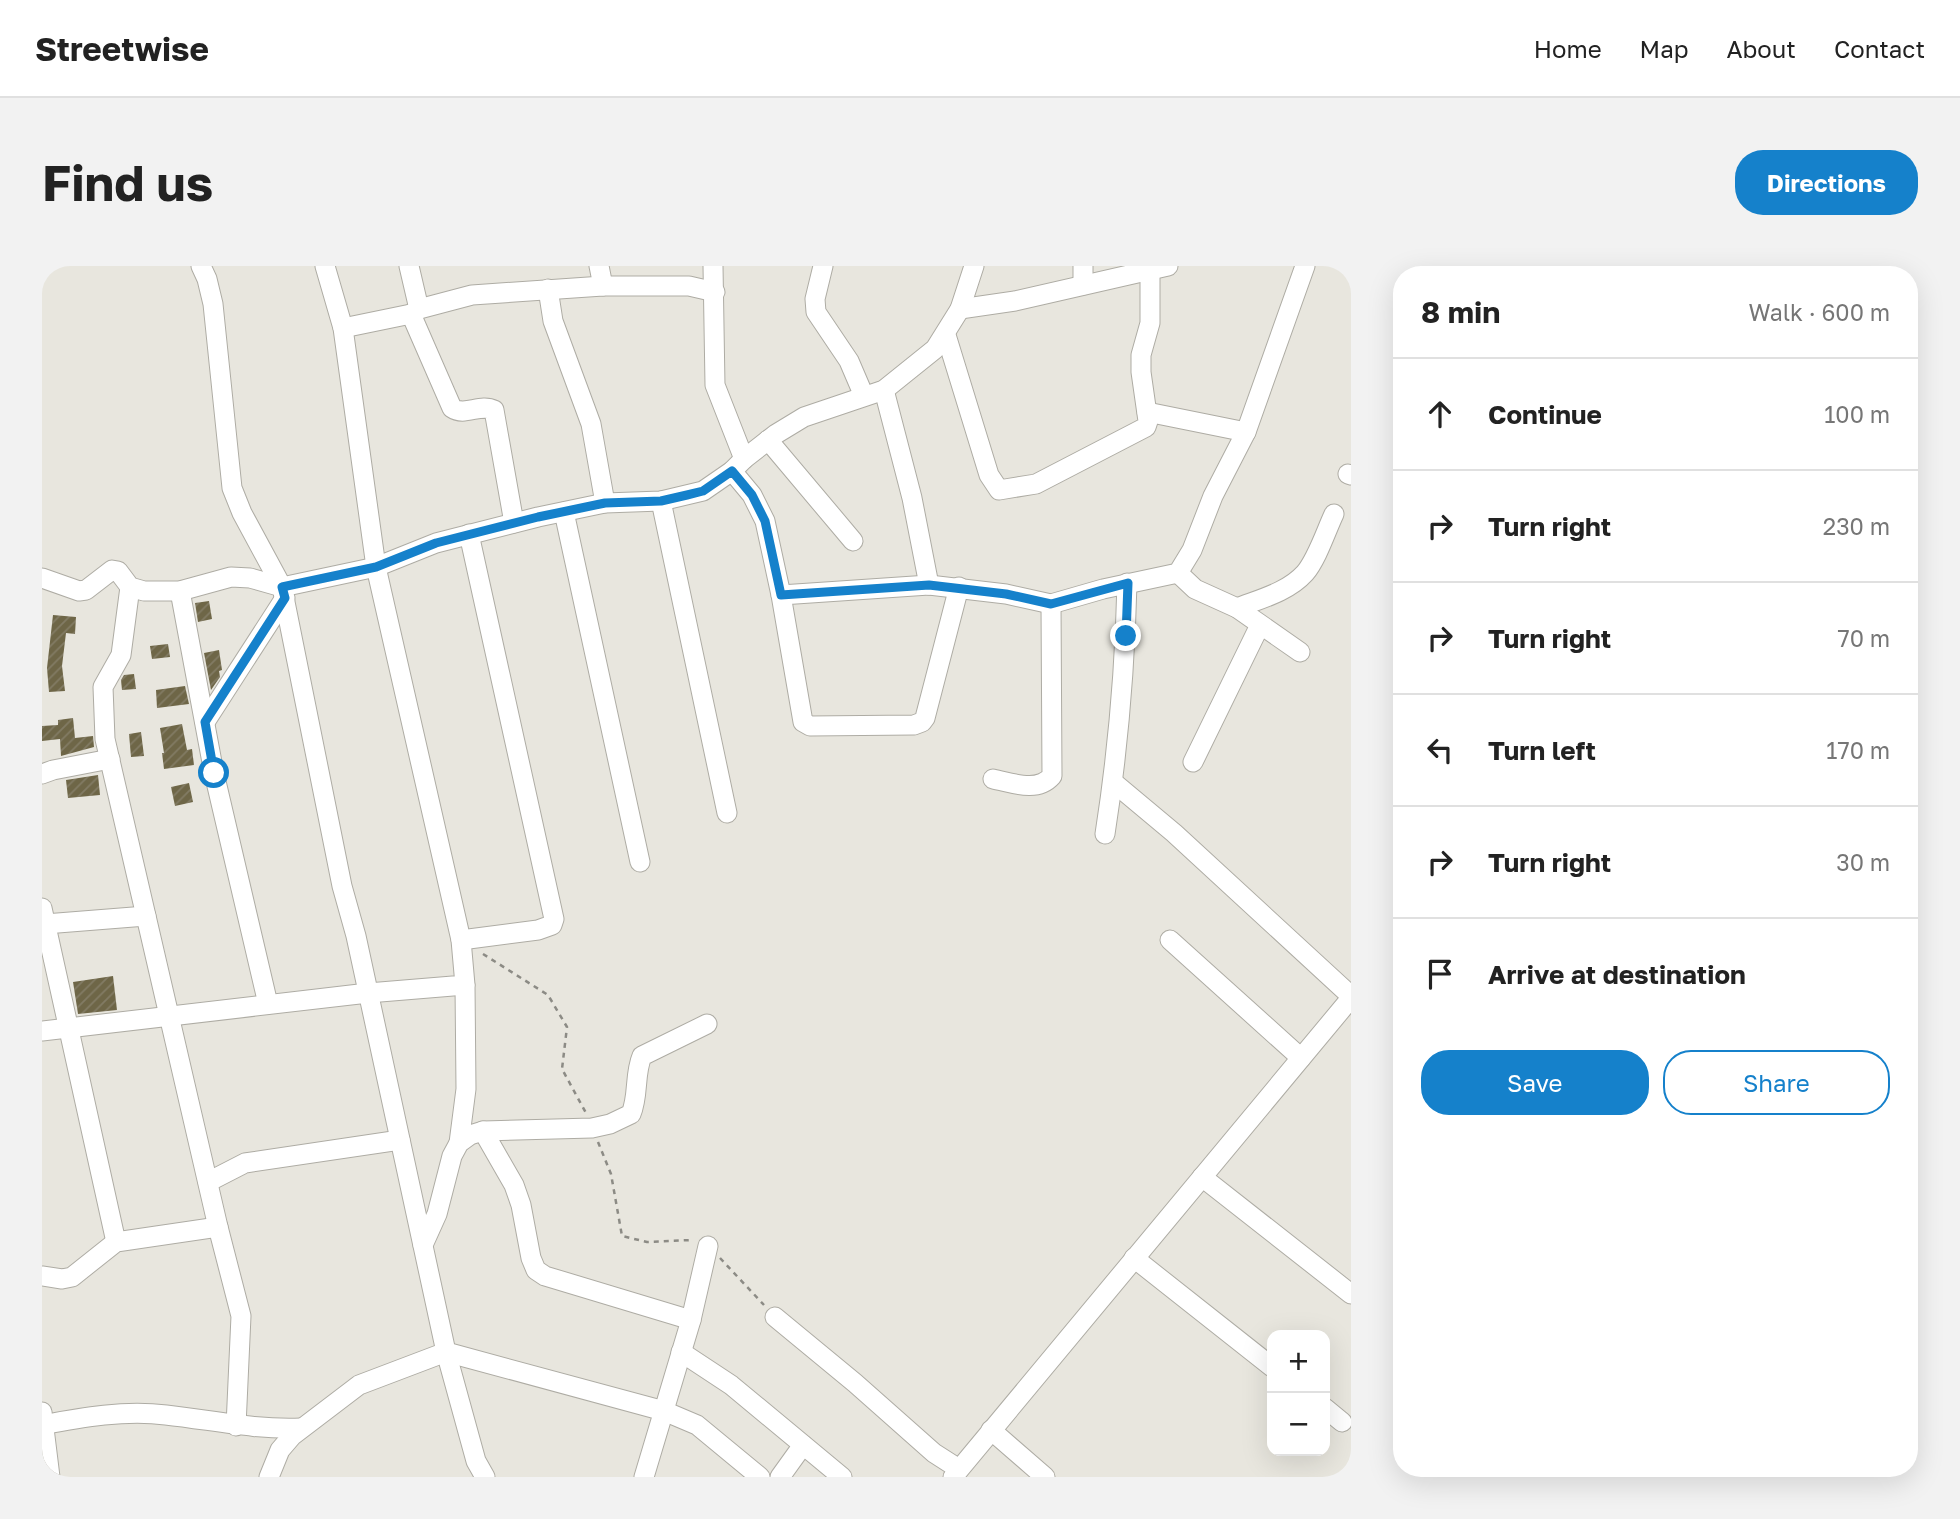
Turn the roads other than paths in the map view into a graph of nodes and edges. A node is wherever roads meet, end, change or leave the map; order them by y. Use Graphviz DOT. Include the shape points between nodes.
graph roads {
  1 [pos="325,266"];
  2 [pos="409,266"];
  3 [pos="599,266"];
  4 [pos="713,266"];
  5 [pos="823,266"];
  6 [pos="974,266"];
  7 [pos="1305,266"];
  8 [pos="1156,267"];
  9 [pos="206,268"];
  10 [pos="1083,276"];
  11 [pos="603,286"];
  12 [pos="548,289"];
  13 [pos="715,292"];
  14 [pos="960,309"];
  15 [pos="415,311"];
  16 [pos="343,328"];
  17 [pos="946,335"];
  18 [pos="884,390"];
  19 [pos="864,396"];
  20 [pos="1147,412"];
  21 [pos="1246,432"];
  22 [pos="768,440"];
  23 [pos="738,465"];
  24 [pos="661,501"];
  25 [pos="605,503"];
  26 [pos="564,512"];
  27 [pos="1334,514"];
  28 [pos="514,523"];
  29 [pos="469,534"];
  30 [pos="853,541"];
  31 [pos="376,567"];
  32 [pos="1178,573"];
  33 [pos="42,578"];
  34 [pos="1128,583"];
  35 [pos="929,585"];
  36 [pos="130,587"];
  37 [pos="959,587"];
  38 [pos="180,591"];
  39 [pos="284,592"];
  40 [pos="781,595"];
  41 [pos="1051,604"];
  42 [pos="1237,608"];
  43 [pos="1261,625"];
  44 [pos="1300,652"];
  45 [pos="205,722"];
  46 [pos="110,759"];
  47 [pos="1192,762"];
  48 [pos="42,774"];
  49 [pos="993,779"];
  50 [pos="1113,782"];
  51 [pos="727,813"];
  52 [pos="1105,834"];
  53 [pos="640,862"];
  54 [pos="44,916"];
  55 [pos="146,916"];
  56 [pos="461,940"];
  57 [pos="1170,940"];
  58 [pos="465,985"];
  59 [pos="368,993"];
  60 [pos="1351,997"];
  61 [pos="268,1004"];
  62 [pos="169,1017"];
  63 [pos="707,1024"];
  64 [pos="69,1028"];
  65 [pos="42,1031"];
  66 [pos="1301,1058"];
  67 [pos="482,1131"];
  68 [pos="400,1140"];
  69 [pos="459,1143"];
  70 [pos="1202,1177"];
  71 [pos="208,1182"];
  72 [pos="218,1227"];
  73 [pos="116,1242"];
  74 [pos="423,1245"];
  75 [pos="708,1246"];
  76 [pos="1134,1258"];
  77 [pos="42,1276"];
  78 [pos="1351,1294"];
  79 [pos="775,1317"];
  80 [pos="691,1320"];
  81 [pos="446,1352"];
  82 [pos="681,1352"];
  83 [pos="1267,1363"];
  84 [pos="664,1411"];
  85 [pos="1330,1412"];
  86 [pos="43,1420"];
  87 [pos="1342,1422"];
  88 [pos="236,1426"];
  89 [pos="301,1428"];
  90 [pos="992,1430"];
  91 [pos="803,1445"];
  92 [pos="956,1473"];
  93 [pos="50,1477"];
  94 [pos="269,1477"];
  95 [pos="485,1477"];
  96 [pos="644,1477"];
  97 [pos="761,1477"];
  98 [pos="780,1477"];
  99 [pos="842,1477"];
  100 [pos="1045,1477"];
  1 -- 16 [label="street"];
  2 -- 15 [label="street"];
  3 -- 11 [label="street"];
  4 -- 13 [label="street"];
  5 -- 19 [label="street" via="816,312 849,361"];
  6 -- 14 [label="street"];
  7 -- 21 [label="street"];
  8 -- 10 [label="street"];
  8 -- 20 [label="street" via="1141,355"];
  9 -- 39 [label="street" via="232,488"];
  10 -- 14 [label="street" via="1015,301"];
  11 -- 12 [label="street"];
  11 -- 13 [label="street" via="689,286"];
  12 -- 15 [label="street" via="472,295"];
  12 -- 25 [label="street" via="553,321 592,424"];
  13 -- 23 [label="street" via="715,385"];
  14 -- 17 [label="street"];
  15 -- 16 [label="street"];
  15 -- 28 [label="street" via="452,408 462,412 494,410"];
  16 -- 31 [label="street"];
  17 -- 18 [label="street"];
  17 -- 20 [label="street" via="989,475 999,490 1036,484 1140,432 1146,427"];
  18 -- 19 [label="street"];
  18 -- 35 [label="street"];
  19 -- 22 [label="street" via="804,417"];
  20 -- 21 [label="street"];
  21 -- 32 [label="street"];
  22 -- 23 [label="street"];
  22 -- 30 [label="street"];
  23 -- 24 [label="street" via="703,491"];
  23 -- 40 [label="street" via="765,521"];
  24 -- 25 [label="street"];
  24 -- 51 [label="street"];
  25 -- 26 [label="street"];
  26 -- 28 [label="street"];
  26 -- 53 [label="street"];
  27 -- 42 [label="street" via="1307,571 1298,580"];
  28 -- 29 [label="street"];
  29 -- 31 [label="street"];
  29 -- 56 [label="street" via="554,919 552,925 538,930"];
  31 -- 39 [label="street"];
  31 -- 56 [label="street"];
  32 -- 34 [label="street"];
  32 -- 42 [label="street" via="1195,589"];
  33 -- 36 [label="street" via="79,591 115,570"];
  34 -- 41 [label="street"];
  34 -- 50 [label="street"];
  35 -- 37 [label="street"];
  35 -- 40 [label="street"];
  36 -- 38 [label="street"];
  36 -- 46 [label="street" via="121,655 103,687"];
  37 -- 40 [label="street" via="925,718 914,725 810,726 803,722"];
  37 -- 41 [label="street"];
  38 -- 39 [label="street" via="231,577 250,578"];
  38 -- 45 [label="street"];
  39 -- 45 [label="street"];
  39 -- 59 [label="street" via="342,886"];
  41 -- 49 [label="street" via="1052,776 1035,787"];
  42 -- 43 [label="street"];
  43 -- 44 [label="street"];
  43 -- 47 [label="street"];
  45 -- 61 [label="street"];
  46 -- 48 [label="street"];
  46 -- 55 [label="street"];
  50 -- 52 [label="street"];
  50 -- 60 [label="street"];
  54 -- 55 [label="street"];
  54 -- 64 [label="street"];
  55 -- 62 [label="street"];
  56 -- 58 [label="street"];
  57 -- 66 [label="street"];
  58 -- 59 [label="street"];
  58 -- 69 [label="street" via="466,1089"];
  59 -- 61 [label="street"];
  59 -- 68 [label="street"];
  60 -- 66 [label="street"];
  61 -- 62 [label="street"];
  62 -- 64 [label="street"];
  62 -- 71 [label="street"];
  63 -- 67 [label="street" via="642,1056 631,1114 610,1124"];
  64 -- 65 [label="street"];
  64 -- 73 [label="street"];
  66 -- 70 [label="street"];
  67 -- 69 [label="street"];
  67 -- 80 [label="street" via="514,1185 536,1270"];
  68 -- 71 [label="street" via="245,1163"];
  68 -- 74 [label="street"];
  69 -- 74 [label="street"];
  70 -- 76 [label="street"];
  70 -- 78 [label="street"];
  71 -- 72 [label="street"];
  72 -- 73 [label="street"];
  72 -- 88 [label="street" via="241,1316"];
  73 -- 77 [label="street" via="72,1277"];
  74 -- 81 [label="street"];
  75 -- 80 [label="street"];
  76 -- 83 [label="street"];
  76 -- 90 [label="street"];
  79 -- 92 [label="street"];
  80 -- 82 [label="street"];
  81 -- 84 [label="street"];
  81 -- 89 [label="street" via="359,1385"];
  81 -- 95 [label="street" via="476,1461"];
  82 -- 84 [label="street"];
  82 -- 91 [label="street" via="731,1385"];
  84 -- 96 [label="street"];
  84 -- 97 [label="street" via="696,1425"];
  85 -- 87 [label="street"];
  86 -- 88 [label="street" via="164,1414"];
  86 -- 93 [label="street"];
  88 -- 89 [label="street"];
  89 -- 94 [label="street" via="279,1450"];
  90 -- 92 [label="street"];
  90 -- 100 [label="street"];
  91 -- 98 [label="street"];
  91 -- 99 [label="street"];
}
